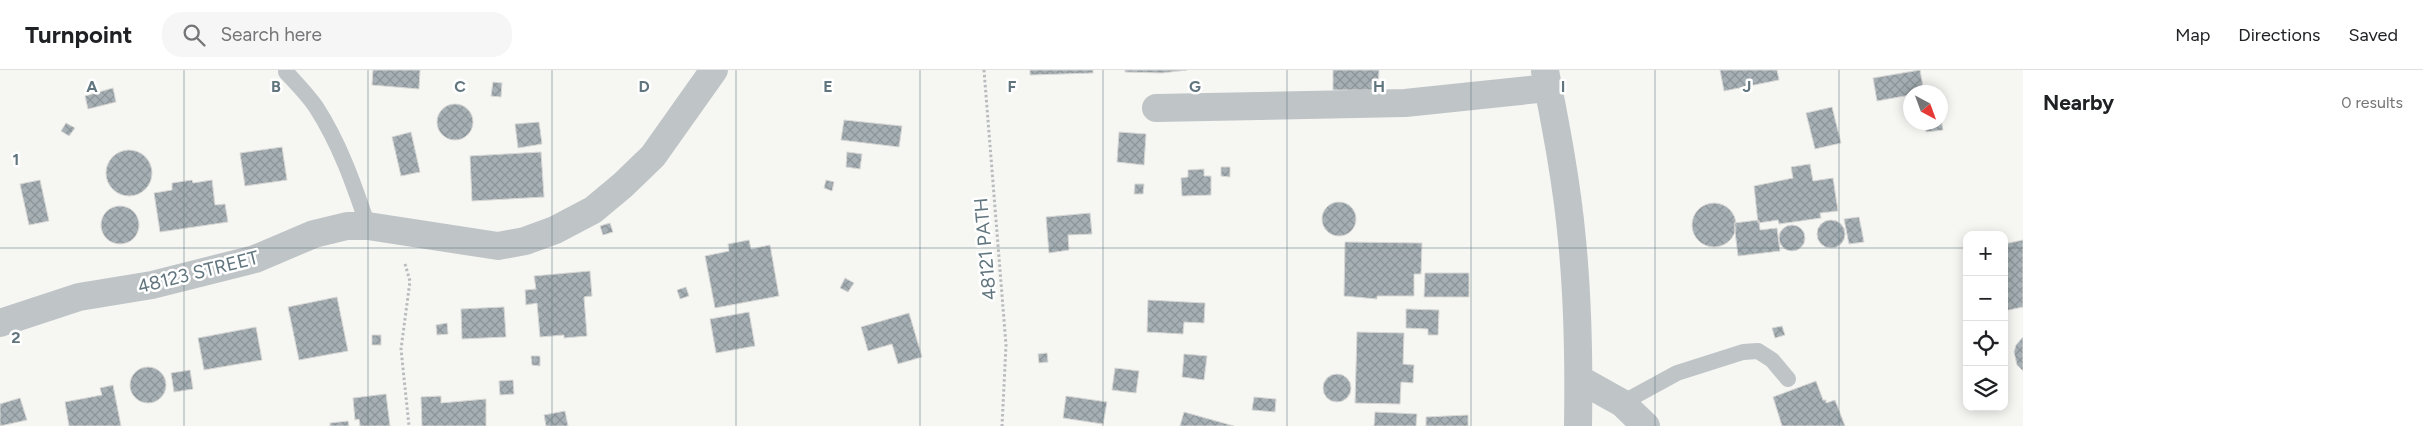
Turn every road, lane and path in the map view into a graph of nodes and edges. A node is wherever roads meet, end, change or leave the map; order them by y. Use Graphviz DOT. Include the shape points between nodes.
graph roads {
  1 [pos="714,70"];
  2 [pos="984,70"];
  3 [pos="286,72"];
  4 [pos="1546,79"];
  5 [pos="1156,108"];
  6 [pos="368,226"];
  7 [pos="394,230"];
  8 [pos="0,323"];
  9 [pos="1579,379"];
  10 [pos="1788,379"];
  11 [pos="1622,403"];
  12 [pos="409,426"];
  13 [pos="1002,426"];
  14 [pos="1578,426"];
  15 [pos="1646,426"];
  1 -- 7 [label="street, 48123 STREET" via="653,156 593,210 555,230 498,246"];
  2 -- 13 [label="path, 48121 PATH" via="1006,345"];
  3 -- 6 [label="lane" via="315,106 334,137"];
  4 -- 5 [label="street" via="1405,103"];
  4 -- 9 [label="street" via="1572,240"];
  6 -- 7 [label="street, 48123 STREET"];
  6 -- 8 [label="street, 48123 STREET" via="347,226 314,234 255,259 152,286 79,297"];
  7 -- 12 [label="path" via="410,281 401,349"];
  9 -- 11 [label="street"];
  9 -- 14 [label="street"];
  10 -- 11 [label="lane" via="1772,360 1758,351 1743,352 1677,373"];
  11 -- 15 [label="street"];
}
